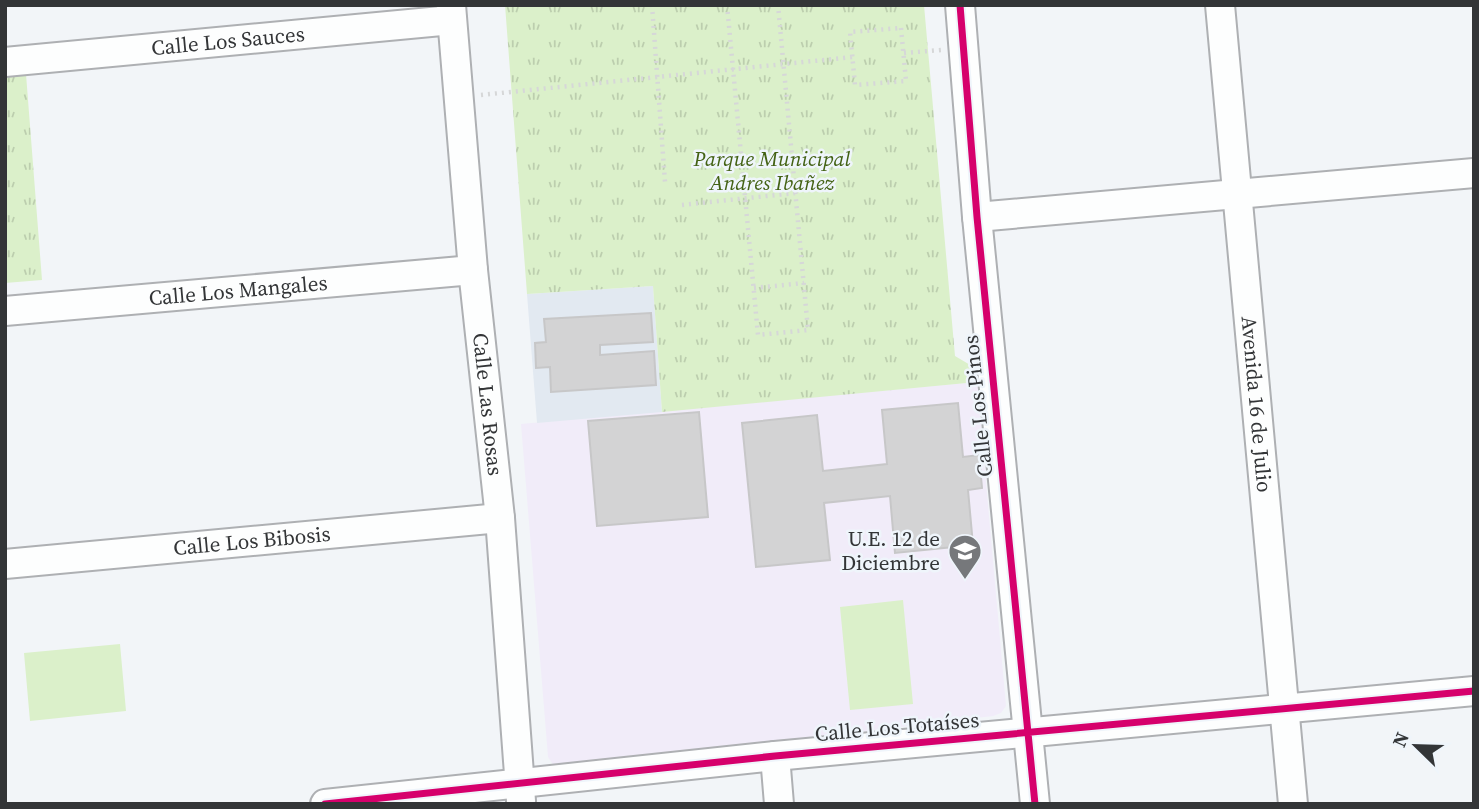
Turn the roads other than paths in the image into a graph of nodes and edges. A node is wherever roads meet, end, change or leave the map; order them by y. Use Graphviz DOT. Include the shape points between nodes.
graph roads {
  1 [pos="960,5"];
  2 [pos="1220,5"];
  3 [pos="452,13"];
  4 [pos="5,62"];
  5 [pos="1474,173"];
  6 [pos="1236,194"];
  7 [pos="977,217"];
  8 [pos="473,270"];
  9 [pos="5,311"];
  10 [pos="500,518"];
  11 [pos="5,564"];
  12 [pos="1474,691"];
  13 [pos="1285,709"];
  14 [pos="1029,733"];
  15 [pos="775,756"];
  16 [pos="521,794"];
  17 [pos="325,804"];
  18 [pos="779,804"];
  19 [pos="1035,804"];
  20 [pos="1293,804"];
  1 -- 7 [label="street, Calle Los Pinos"];
  2 -- 6 [label="street, Avenida 16 de Julio"];
  3 -- 4 [label="street, Calle Los Sauces"];
  3 -- 8 [label="street, Calle Las Rosas"];
  5 -- 6 [label="street"];
  6 -- 7 [label="street"];
  6 -- 13 [label="street, Avenida 16 de Julio"];
  7 -- 14 [label="street, Calle Los Pinos"];
  8 -- 9 [label="street, Calle Los Mangales"];
  8 -- 10 [label="street, Calle Las Rosas"];
  10 -- 11 [label="street, Calle Los Bibosis"];
  10 -- 16 [label="street, Calle Las Rosas"];
  12 -- 13 [label="street, Calle Los Totaíses"];
  13 -- 14 [label="street, Calle Los Totaíses"];
  13 -- 20 [label="street, Avenida 16 de Julio"];
  14 -- 15 [label="street, Calle Los Totaíses"];
  14 -- 19 [label="street, Calle Los Pinos"];
  15 -- 16 [label="street, Calle Los Totaíses"];
  15 -- 18 [label="street"];
  16 -- 17 [label="street, Calle Los Totaíses"];
}
